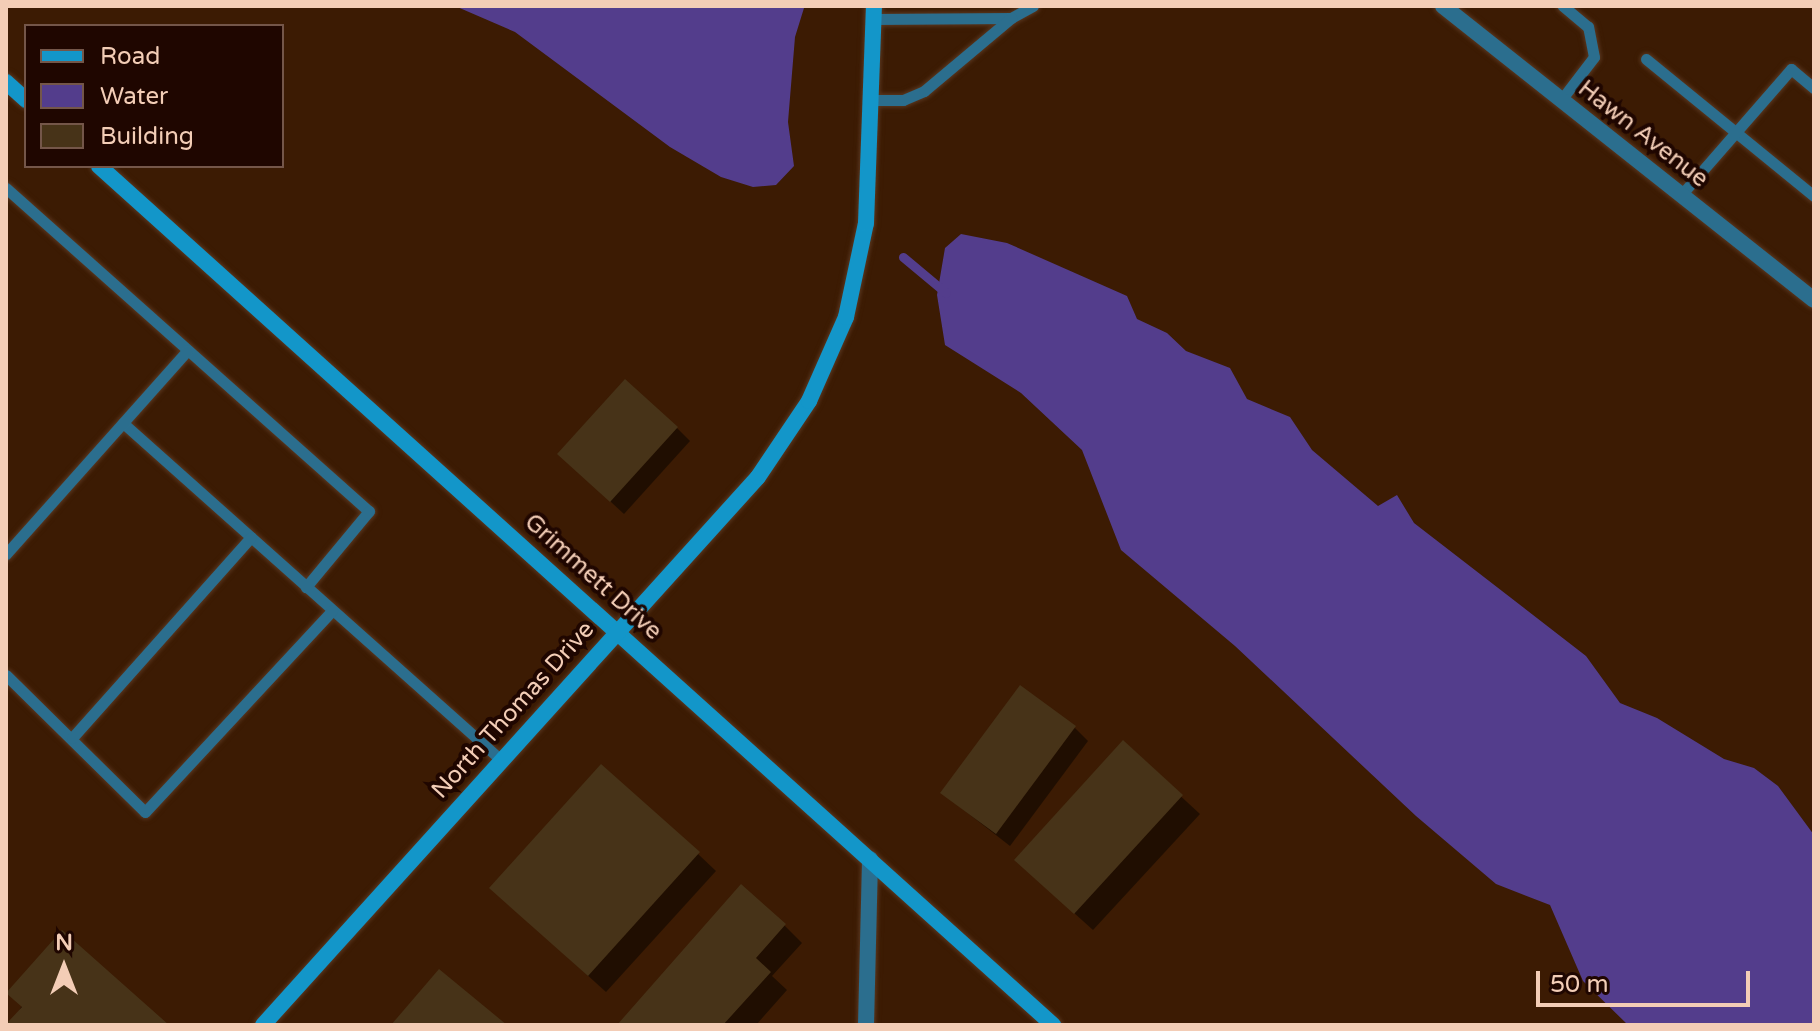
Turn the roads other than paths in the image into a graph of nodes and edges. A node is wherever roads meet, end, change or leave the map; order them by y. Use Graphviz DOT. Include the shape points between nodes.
graph roads {
  1 [pos="1033,6"];
  2 [pos="1443,6"];
  3 [pos="1563,6"];
  4 [pos="874,12"];
  5 [pos="1011,18"];
  6 [pos="1646,59"];
  7 [pos="6,82"];
  8 [pos="1814,88"];
  9 [pos="24,98"];
  10 [pos="873,100"];
  11 [pos="1561,100"];
  12 [pos="1736,133"];
  13 [pos="101,168"];
  14 [pos="6,188"];
  15 [pos="1682,194"];
  16 [pos="1814,196"];
  17 [pos="1814,300"];
  18 [pos="188,350"];
  19 [pos="123,423"];
  20 [pos="251,537"];
  21 [pos="6,554"];
  22 [pos="306,587"];
  23 [pos="332,611"];
  24 [pos="617,631"];
  25 [pos="6,675"];
  26 [pos="72,738"];
  27 [pos="500,759"];
  28 [pos="870,859"];
  29 [pos="263,1025"];
  30 [pos="866,1025"];
  31 [pos="1053,1025"];
  1 -- 5 [label="lane"];
  2 -- 11 [label="street, Hawn Avenue"];
  3 -- 11 [label="lane" via="1588,27 1594,57"];
  4 -- 5 [label="lane"];
  4 -- 10 [label="main road, North Thomas Drive"];
  5 -- 10 [label="lane" via="924,91 903,100"];
  6 -- 12 [label="lane"];
  7 -- 9 [label="main road"];
  8 -- 12 [label="lane" via="1791,69"];
  10 -- 24 [label="main road, North Thomas Drive" via="871,176 858,271 842,329 809,401 758,477"];
  11 -- 15 [label="street, Hawn Avenue"];
  12 -- 15 [label="lane"];
  12 -- 16 [label="lane"];
  13 -- 24 [label="main road, Grimmett Drive"];
  14 -- 18 [label="lane"];
  15 -- 17 [label="street, Hawn Avenue"];
  18 -- 19 [label="lane"];
  18 -- 22 [label="lane" via="369,511"];
  19 -- 20 [label="lane"];
  19 -- 21 [label="lane"];
  20 -- 22 [label="lane"];
  20 -- 26 [label="lane"];
  22 -- 23 [label="lane"];
  23 -- 26 [label="lane" via="145,812"];
  23 -- 27 [label="lane"];
  24 -- 27 [label="main road, North Thomas Drive"];
  24 -- 28 [label="main road, Grimmett Drive"];
  25 -- 26 [label="lane"];
  27 -- 29 [label="main road, North Thomas Drive"];
  28 -- 30 [label="street"];
  28 -- 31 [label="main road, Grimmett Drive"];
}
